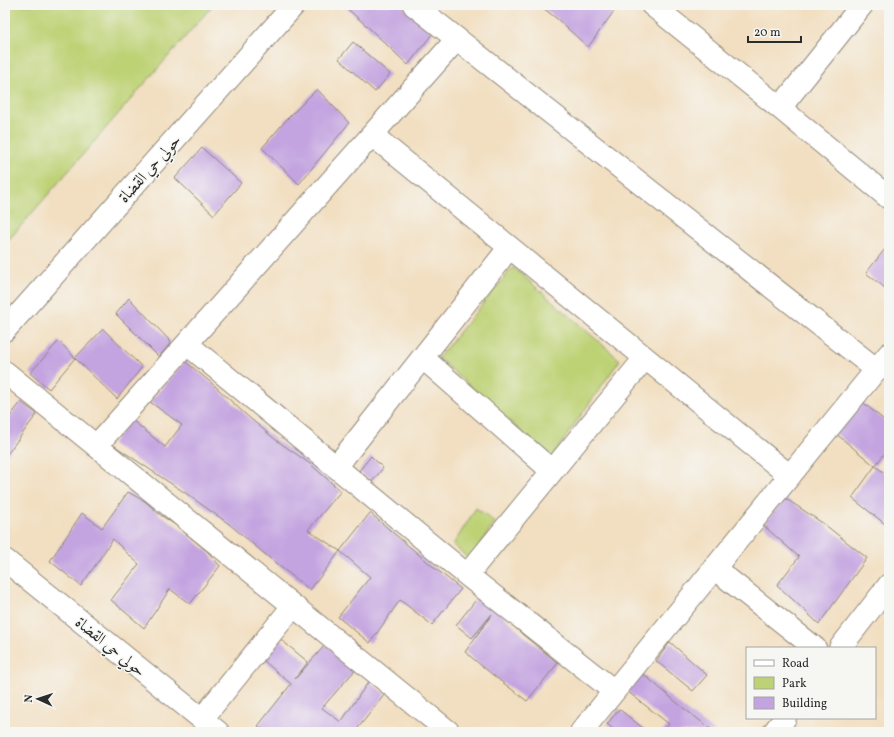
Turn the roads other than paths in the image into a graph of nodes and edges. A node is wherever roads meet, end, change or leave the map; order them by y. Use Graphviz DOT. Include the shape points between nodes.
graph roads {
  1 [pos="294,5"];
  2 [pos="414,5"];
  3 [pos="652,5"];
  4 [pos="862,5"];
  5 [pos="457,39"];
  6 [pos="780,108"];
  7 [pos="372,135"];
  8 [pos="889,198"];
  9 [pos="509,248"];
  10 [pos="5,330"];
  11 [pos="187,344"];
  12 [pos="423,358"];
  13 [pos="645,358"];
  14 [pos="883,362"];
  15 [pos="5,372"];
  16 [pos="96,446"];
  17 [pos="336,467"];
  18 [pos="552,471"];
  19 [pos="790,476"];
  20 [pos="5,560"];
  21 [pos="714,568"];
  22 [pos="467,575"];
  23 [pos="889,584"];
  24 [pos="293,606"];
  25 [pos="814,647"];
  26 [pos="841,647"];
  27 [pos="614,691"];
  28 [pos="784,719"];
  29 [pos="210,725"];
  30 [pos="449,732"];
  31 [pos="581,732"];
  32 [pos="774,732"];
  1 -- 10 [label="street, حولي حي القضاة"];
  2 -- 5 [label="street"];
  3 -- 6 [label="street"];
  4 -- 6 [label="street"];
  5 -- 7 [label="street"];
  5 -- 14 [label="street"];
  6 -- 8 [label="street"];
  7 -- 9 [label="street"];
  7 -- 11 [label="street"];
  9 -- 12 [label="street"];
  9 -- 13 [label="street"];
  11 -- 16 [label="street"];
  11 -- 17 [label="street"];
  12 -- 17 [label="street"];
  12 -- 18 [label="street"];
  13 -- 18 [label="street"];
  13 -- 19 [label="street"];
  14 -- 19 [label="street"];
  15 -- 16 [label="street"];
  16 -- 24 [label="street"];
  17 -- 22 [label="street"];
  18 -- 22 [label="street"];
  19 -- 21 [label="street"];
  20 -- 29 [label="street, حولي حي القضاة"];
  21 -- 25 [label="street"];
  21 -- 27 [label="street"];
  22 -- 27 [label="street"];
  23 -- 26 [label="street"];
  24 -- 29 [label="street"];
  24 -- 30 [label="street"];
  27 -- 31 [label="street"];
  28 -- 32 [label="street"];
}
